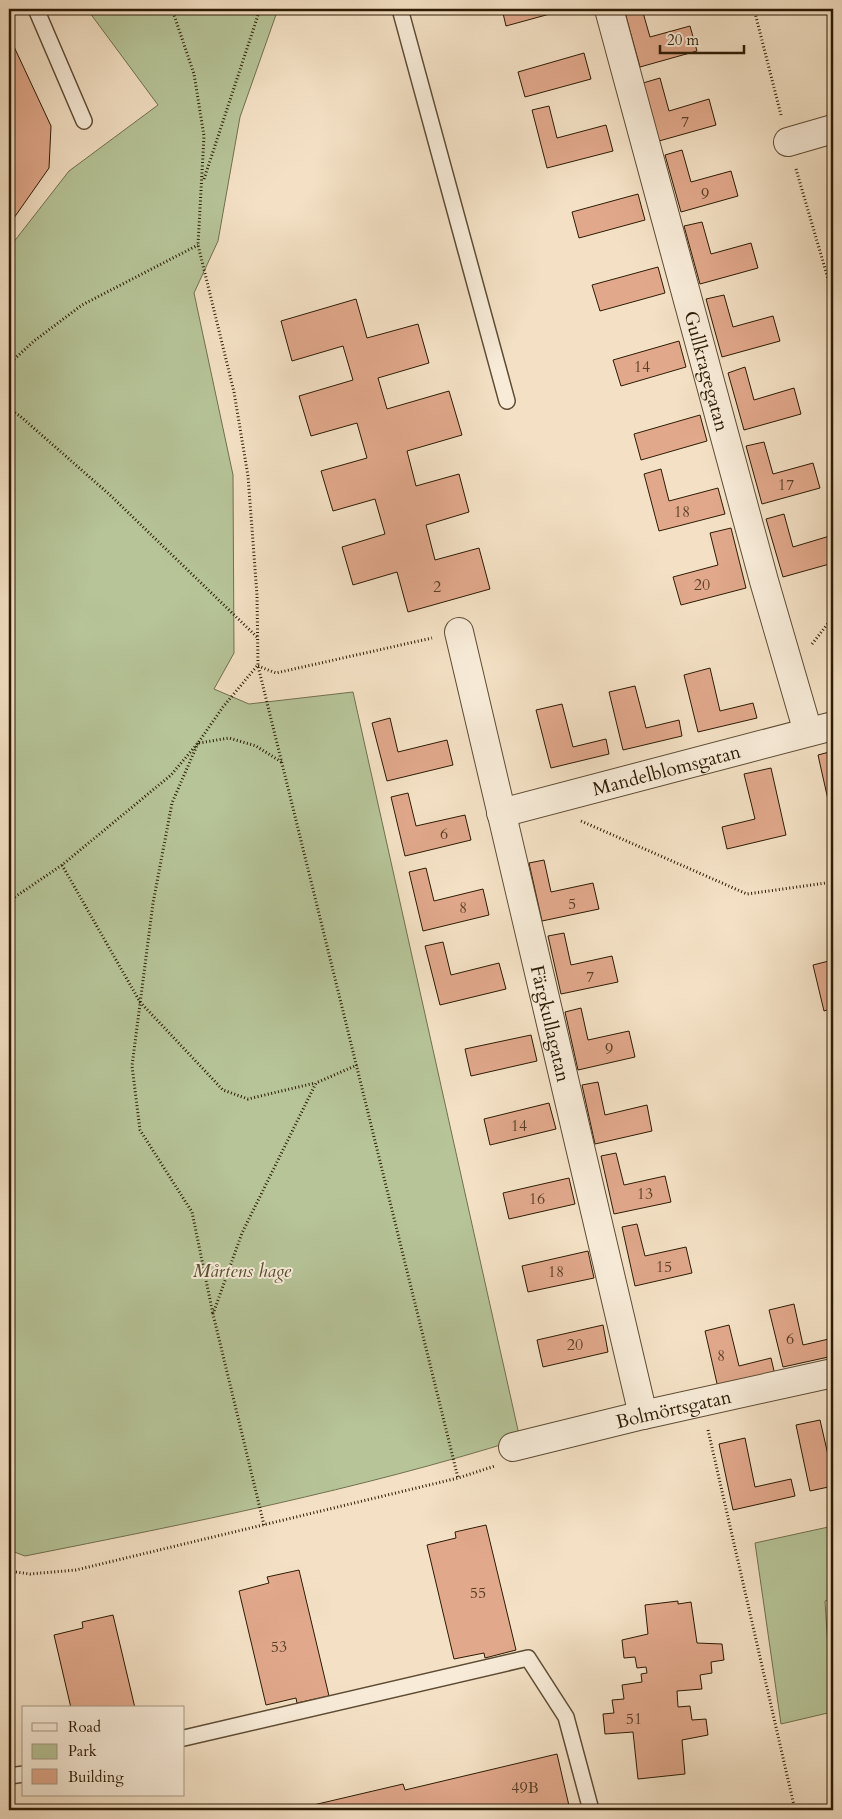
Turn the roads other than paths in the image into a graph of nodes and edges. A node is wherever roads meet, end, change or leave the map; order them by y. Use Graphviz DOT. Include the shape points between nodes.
graph roads {
  1 [pos="36,9"];
  2 [pos="400,9"];
  3 [pos="609,9"];
  4 [pos="84,121"];
  5 [pos="833,129"];
  6 [pos="788,142"];
  7 [pos="507,401"];
  8 [pos="459,632"];
  9 [pos="821,729"];
  10 [pos="501,813"];
  11 [pos="833,1373"];
  12 [pos="643,1415"];
  13 [pos="513,1447"];
  14 [pos="185,1738"];
  15 [pos="22,1774"];
  16 [pos="9,1776"];
  17 [pos="592,1810"];
  1 -- 4 [label="lane"];
  2 -- 7 [label="lane"];
  3 -- 9 [label="street, Gullkragegatan" via="764,581"];
  5 -- 6 [label="street"];
  8 -- 10 [label="street, Färgkullagatan"];
  9 -- 10 [label="street, Mandelblomsgatan"];
  10 -- 12 [label="street, Färgkullagatan"];
  11 -- 12 [label="street, Bolmörtsgatan"];
  12 -- 13 [label="street, Bolmörtsgatan"];
  14 -- 17 [label="lane" via="528,1658 566,1718"];
  15 -- 16 [label="lane"];
}
